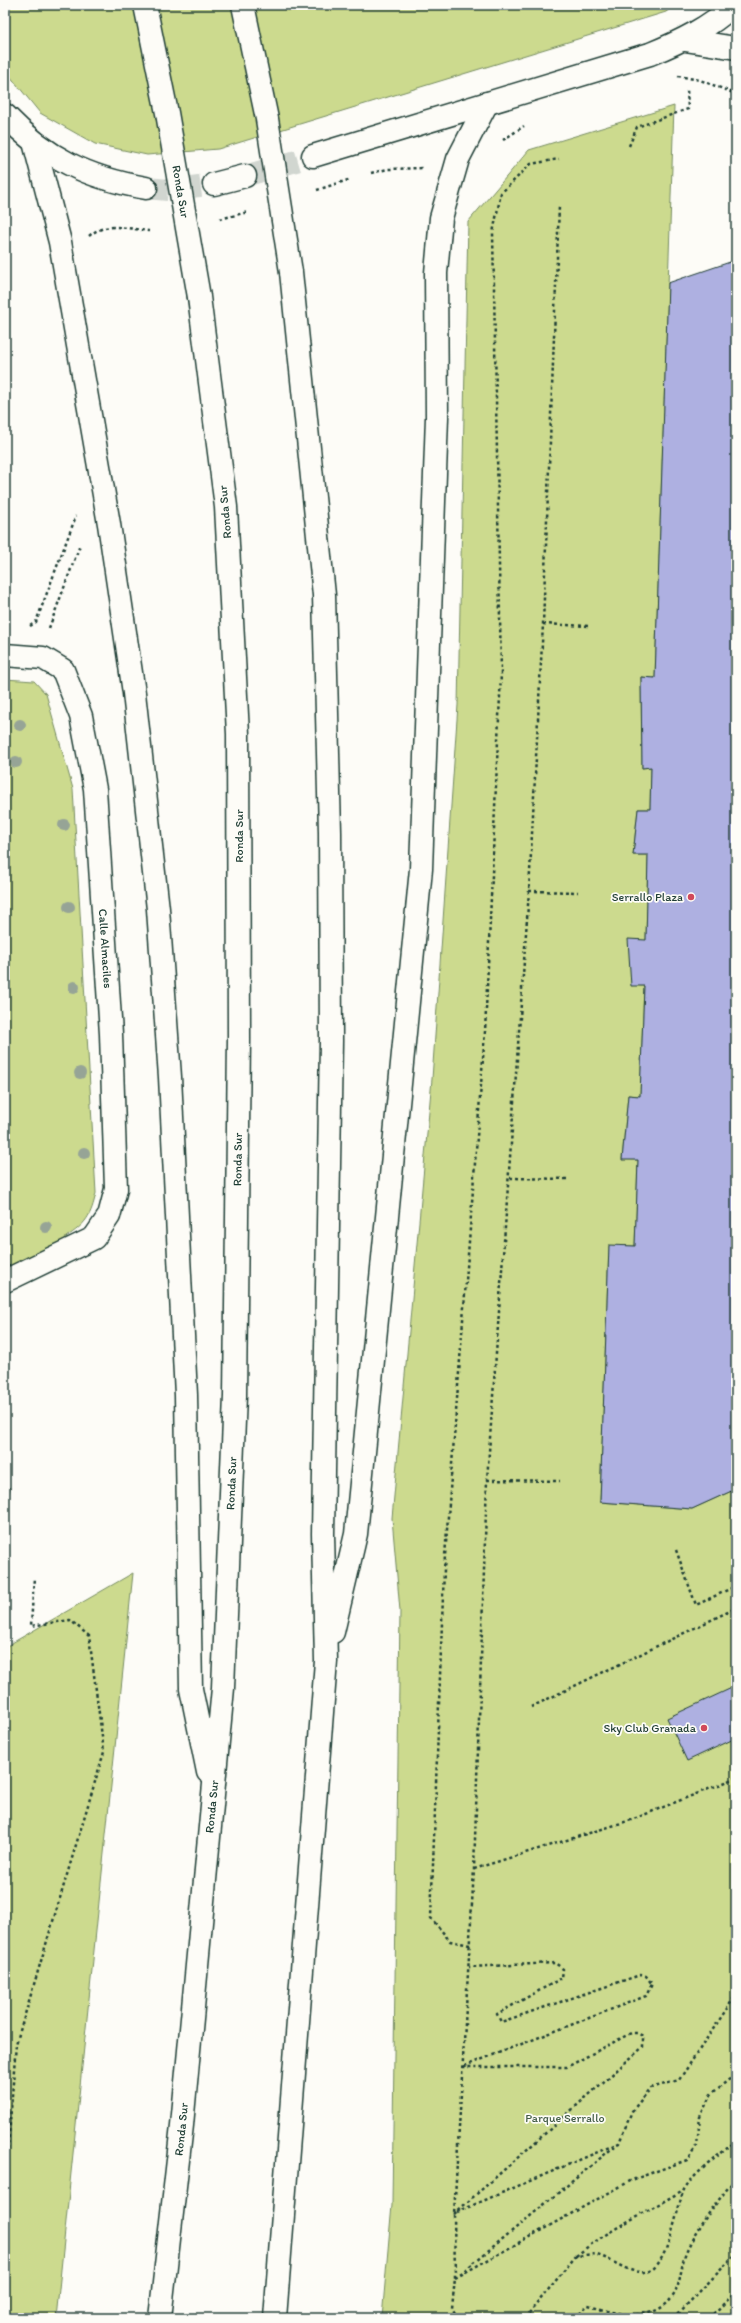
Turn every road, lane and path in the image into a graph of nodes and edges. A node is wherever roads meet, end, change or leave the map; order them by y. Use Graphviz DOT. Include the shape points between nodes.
graph roads {
  1 [pos="145,5"];
  2 [pos="243,5"];
  3 [pos="734,5"];
  4 [pos="685,40"];
  5 [pos="736,48"];
  6 [pos="674,76"];
  7 [pos="687,89"];
  8 [pos="736,94"];
  9 [pos="487,103"];
  10 [pos="5,115"];
  11 [pos="530,122"];
  12 [pos="502,141"];
  13 [pos="34,142"];
  14 [pos="629,146"];
  15 [pos="313,156"];
  16 [pos="559,159"];
  17 [pos="425,168"];
  18 [pos="369,173"];
  19 [pos="245,176"];
  20 [pos="354,178"];
  21 [pos="214,184"];
  22 [pos="146,188"];
  23 [pos="317,190"];
  24 [pos="559,206"];
  25 [pos="248,212"];
  26 [pos="220,219"];
  27 [pos="77,511"];
  28 [pos="80,544"];
  29 [pos="542,624"];
  30 [pos="589,626"];
  31 [pos="27,628"];
  32 [pos="47,632"];
  33 [pos="5,656"];
  34 [pos="529,891"];
  35 [pos="578,892"];
  36 [pos="510,1178"];
  37 [pos="570,1179"];
  38 [pos="5,1282"];
  39 [pos="487,1480"];
  40 [pos="560,1481"];
  41 [pos="676,1550"];
  42 [pos="34,1577"];
  43 [pos="736,1586"];
  44 [pos="736,1608"];
  45 [pos="326,1661"];
  46 [pos="531,1707"];
  47 [pos="736,1778"];
  48 [pos="212,1795"];
  49 [pos="474,1869"];
  50 [pos="470,1945"];
  51 [pos="468,1967"];
  52 [pos="736,1995"];
  53 [pos="462,2067"];
  54 [pos="736,2074"];
  55 [pos="736,2141"];
  56 [pos="619,2143"];
  57 [pos="736,2182"];
  58 [pos="5,2186"];
  59 [pos="684,2190"];
  60 [pos="454,2214"];
  61 [pos="736,2254"];
  62 [pos="576,2256"];
  63 [pos="455,2278"];
  64 [pos="736,2292"];
  65 [pos="601,2309"];
  66 [pos="160,2318"];
  67 [pos="275,2318"];
  68 [pos="458,2318"];
  69 [pos="525,2318"];
  70 [pos="575,2318"];
  71 [pos="605,2318"];
  72 [pos="674,2318"];
  73 [pos="709,2318"];
  1 -- 48 [label="main road, Ronda Sur, bridge" via="199,297 226,507 238,742 239,1038 234,1411 223,1688"];
  2 -- 45 [label="main road, bridge" via="267,119 291,272 324,595 330,832 331,1041 323,1534"];
  3 -- 4 [label="main road" via="708,27"];
  4 -- 5 [label="main road"];
  4 -- 9 [label="main road" via="650,54"];
  6 -- 8 [label="path" via="700,80"];
  7 -- 14 [label="path" via="688,109 637,127"];
  9 -- 15 [label="main road"];
  9 -- 45 [label="main road" via="458,159 441,218 436,273 437,425 421,869 356,1534"];
  10 -- 13 [label="main road"];
  11 -- 12 [label="path"];
  13 -- 22 [label="main road" via="62,161 89,174"];
  13 -- 48 [label="main road" via="60,242 109,524 134,693 154,878 170,1077 186,1395 191,1689"];
  16 -- 50 [label="path" via="531,164 501,193 493,233 501,673 485,1032 444,1569 432,1918 450,1941"];
  17 -- 18 [label="path" via="388,169"];
  19 -- 21 [label="main road"];
  20 -- 23 [label="path"];
  24 -- 29 [label="path"];
  25 -- 26 [label="path"];
  27 -- 31 [label="path" via="36,622"];
  28 -- 32 [label="path"];
  29 -- 30 [label="path"];
  29 -- 34 [label="path"];
  33 -- 38 [label="main road, Calle Almaciles" via="43,658 63,670 81,716 95,789 111,1034 116,1189 109,1216 94,1238"];
  34 -- 35 [label="path"];
  34 -- 36 [label="path"];
  36 -- 37 [label="path"];
  36 -- 39 [label="path"];
  39 -- 40 [label="path"];
  39 -- 49 [label="path"];
  41 -- 43 [label="path" via="696,1604"];
  42 -- 58 [label="path" via="31,1626 70,1620 89,1636 104,1752 16,2044"];
  44 -- 46 [label="path"];
  45 -- 67 [label="main road"];
  47 -- 49 [label="path" via="631,1820"];
  48 -- 66 [label="main road, Ronda Sur" via="182,2125"];
  49 -- 50 [label="path"];
  50 -- 51 [label="path"];
  51 -- 53 [label="path"];
  51 -- 53 [label="path" via="555,1963 563,1968 562,1978 497,2014 500,2022 640,1975 646,1976 652,1984 646,1996"];
  52 -- 56 [label="path" via="678,2080 652,2088 632,2111"];
  53 -- 60 [label="path"];
  53 -- 60 [label="path" via="567,2067 631,2033 643,2036 644,2042 643,2047"];
  54 -- 63 [label="path" via="711,2094 700,2117 697,2144 688,2160 632,2180"];
  55 -- 59 [label="path" via="709,2163"];
  56 -- 60 [label="path"];
  56 -- 63 [label="path"];
  57 -- 65 [label="path" via="731,2184 702,2223 687,2251 675,2293 667,2303 641,2316 628,2316"];
  59 -- 62 [label="path" via="614,2228"];
  59 -- 62 [label="path" via="673,2229 659,2264 648,2272 634,2272 596,2254"];
  60 -- 63 [label="path"];
  61 -- 72 [label="path"];
  62 -- 69 [label="path"];
  63 -- 68 [label="path" via="452,2308"];
  64 -- 73 [label="path"];
  65 -- 70 [label="path" via="588,2306"];
  65 -- 71 [label="path"];
}
